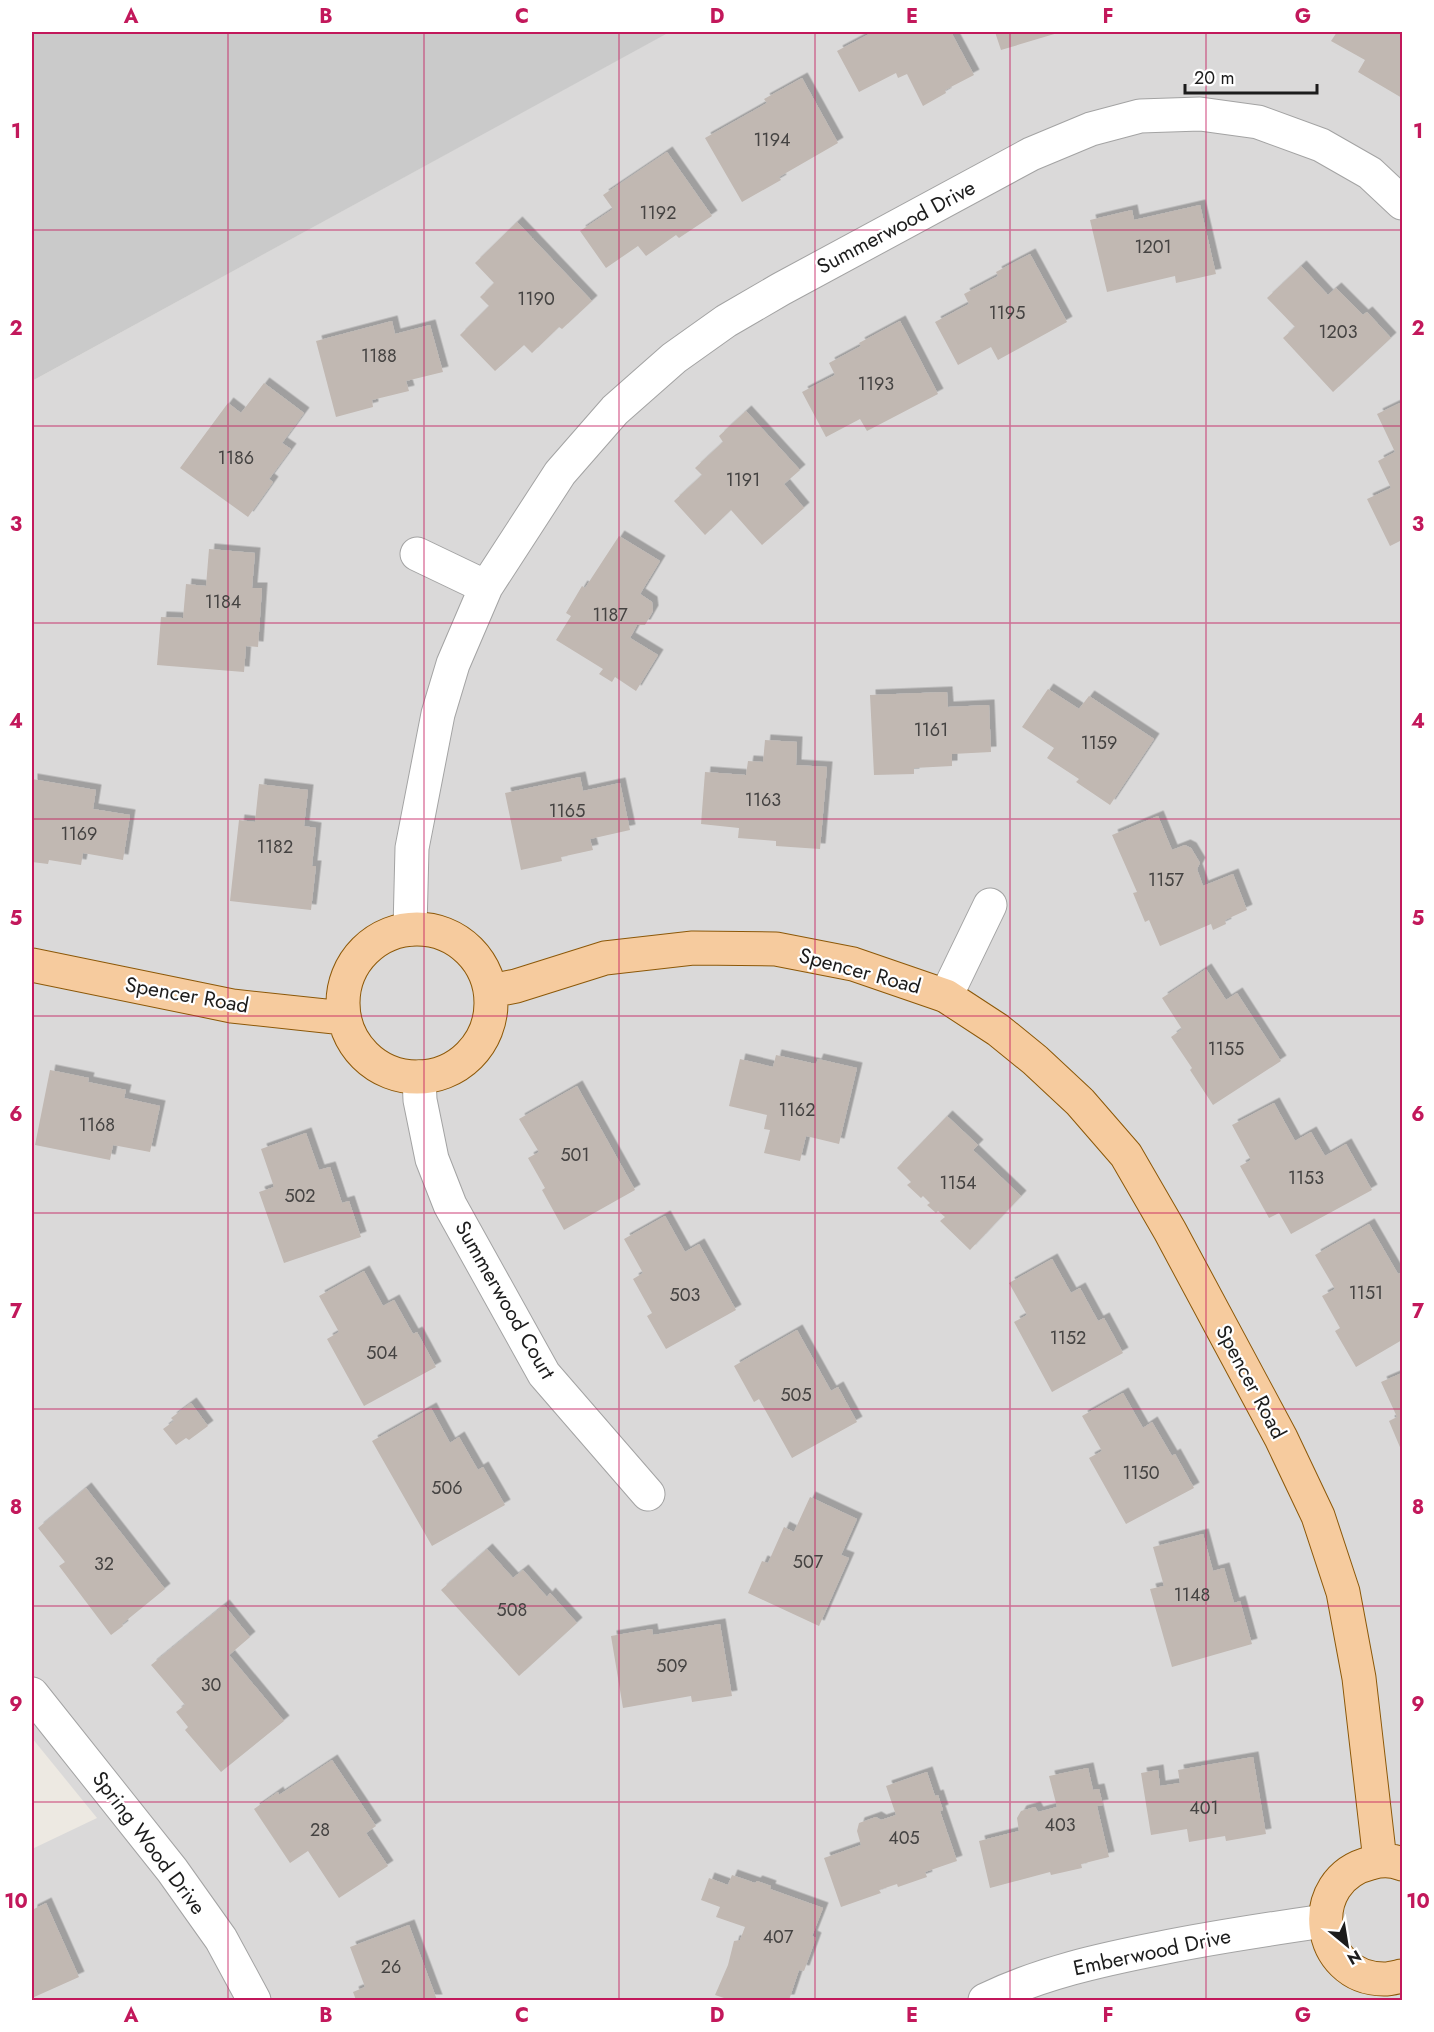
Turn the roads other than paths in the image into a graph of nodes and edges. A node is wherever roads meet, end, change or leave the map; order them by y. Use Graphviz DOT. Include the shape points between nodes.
graph roads {
  1 [pos="1402,203"];
  2 [pos="417,554"];
  3 [pos="486,586"];
  4 [pos="990,905"];
  5 [pos="410,929"];
  6 [pos="32,965"];
  7 [pos="491,991"];
  8 [pos="946,996"];
  9 [pos="344,1018"];
  10 [pos="419,1077"];
  11 [pos="648,1494"];
  12 [pos="32,1694"];
  13 [pos="1391,1862"];
  14 [pos="1324,1921"];
  15 [pos="1391,1985"];
  16 [pos="254,2001"];
  17 [pos="985,2001"];
  1 -- 3 [label="street, Summerwood Drive" via="1370,173 1321,144 1258,122 1200,114 1140,116 1091,129 1031,154 781,289 674,358 615,410 560,473"];
  2 -- 3 [label="street"];
  3 -- 5 [label="street, Summerwood Drive" via="453,663 438,714 412,848"];
  4 -- 8 [label="street, Spencer Road"];
  5 -- 7 [label="main road" via="433,930 454,938 472,952"];
  5 -- 9 [label="main road" via="386,935 365,949 351,969 343,993"];
  6 -- 9 [label="main road, Spencer Road" via="232,1006"];
  7 -- 8 [label="main road, Spencer Road" via="605,958 693,948 776,949 853,964"];
  7 -- 10 [label="main road" via="491,1017 482,1040 466,1060 444,1072"];
  8 -- 13 [label="main road, Spencer Road" via="1035,1060 1080,1102 1126,1155 1281,1438 1318,1516 1343,1592"];
  9 -- 10 [label="main road" via="350,1038 379,1068"];
  10 -- 11 [label="street, Summerwood Court" via="432,1159 450,1205 544,1374"];
  12 -- 16 [label="street, Spring Wood Drive" via="172,1870 221,1939"];
  13 -- 14 [label="main road" via="1362,1865 1346,1874 1334,1887"];
  14 -- 15 [label="main road" via="1336,1956 1349,1968"];
  14 -- 17 [label="street, Emberwood Drive" via="1111,1958 1042,1976"];
}
